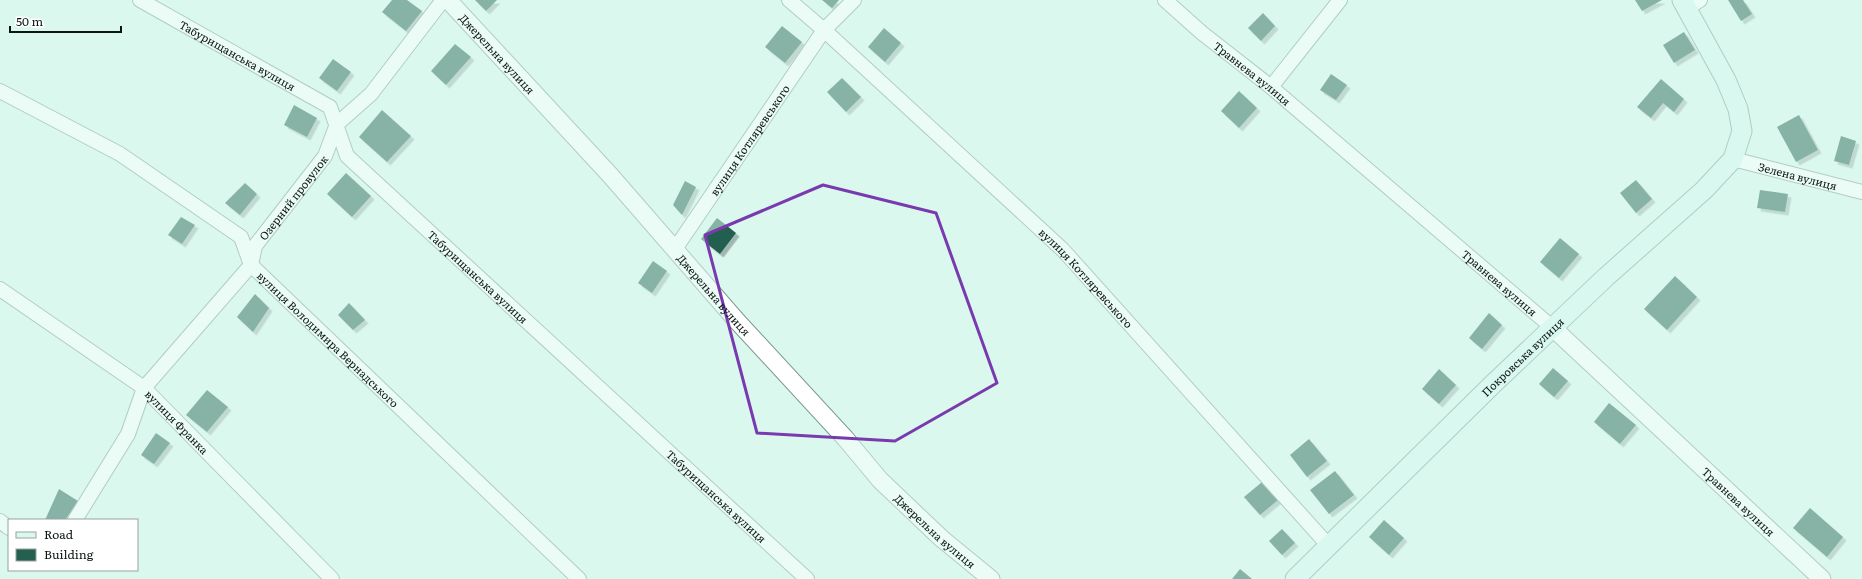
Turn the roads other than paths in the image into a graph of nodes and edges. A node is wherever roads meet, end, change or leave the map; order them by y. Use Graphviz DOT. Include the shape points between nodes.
graph roads {
  1 [pos="140,0"];
  2 [pos="443,0"];
  3 [pos="448,0"];
  4 [pos="789,0"];
  5 [pos="854,0"];
  6 [pos="1165,0"];
  7 [pos="1340,0"];
  8 [pos="1690,3"];
  9 [pos="824,30"];
  10 [pos="1271,87"];
  11 [pos="0,91"];
  12 [pos="337,124"];
  13 [pos="1733,160"];
  14 [pos="1862,192"];
  15 [pos="675,249"];
  16 [pos="251,265"];
  17 [pos="0,289"];
  18 [pos="1553,328"];
  19 [pos="144,388"];
  20 [pos="76,519"];
  21 [pos="0,521"];
  22 [pos="8,527"];
  23 [pos="1328,545"];
  24 [pos="332,579"];
  25 [pos="579,579"];
  26 [pos="807,579"];
  27 [pos="990,579"];
  28 [pos="1295,579"];
  29 [pos="1822,579"];
  1 -- 12 [label="street, Табурищанська вулиця" via="330,107"];
  2 -- 12 [label="street, Озерний провулок" via="371,94"];
  3 -- 15 [label="street, Джерельна вулиця"];
  4 -- 9 [label="street, вулиця Котляревського"];
  5 -- 9 [label="street"];
  6 -- 10 [label="street, Травнева вулиця" via="1202,33"];
  7 -- 10 [label="street"];
  8 -- 13 [label="main road, Покровська вулиця" via="1738,109 1742,131"];
  9 -- 15 [label="street, вулиця Котляревського"];
  9 -- 23 [label="street, вулиця Котляревського" via="1062,250"];
  10 -- 18 [label="street, Травнева вулиця"];
  11 -- 16 [label="street, вулиця Володимира Вернадського" via="120,154 242,238"];
  12 -- 16 [label="street, Озерний провулок" via="325,156 255,246"];
  12 -- 26 [label="street, Табурищанська вулиця" via="348,156"];
  13 -- 14 [label="street, Зелена вулиця"];
  13 -- 18 [label="main road, Покровська вулиця" via="1704,190"];
  15 -- 27 [label="street, Джерельна вулиця" via="880,480 941,538"];
  16 -- 19 [label="street, Озерний провулок"];
  16 -- 25 [label="street, вулиця Володимира Вернадського"];
  17 -- 19 [label="street, вулиця Франка"];
  18 -- 23 [label="main road, Покровська вулиця"];
  18 -- 29 [label="street, Травнева вулиця"];
  19 -- 20 [label="street, Озерний провулок" via="128,434"];
  19 -- 24 [label="street, вулиця Франка"];
  21 -- 22 [label="street"];
  23 -- 28 [label="main road, Покровська вулиця"];
}
